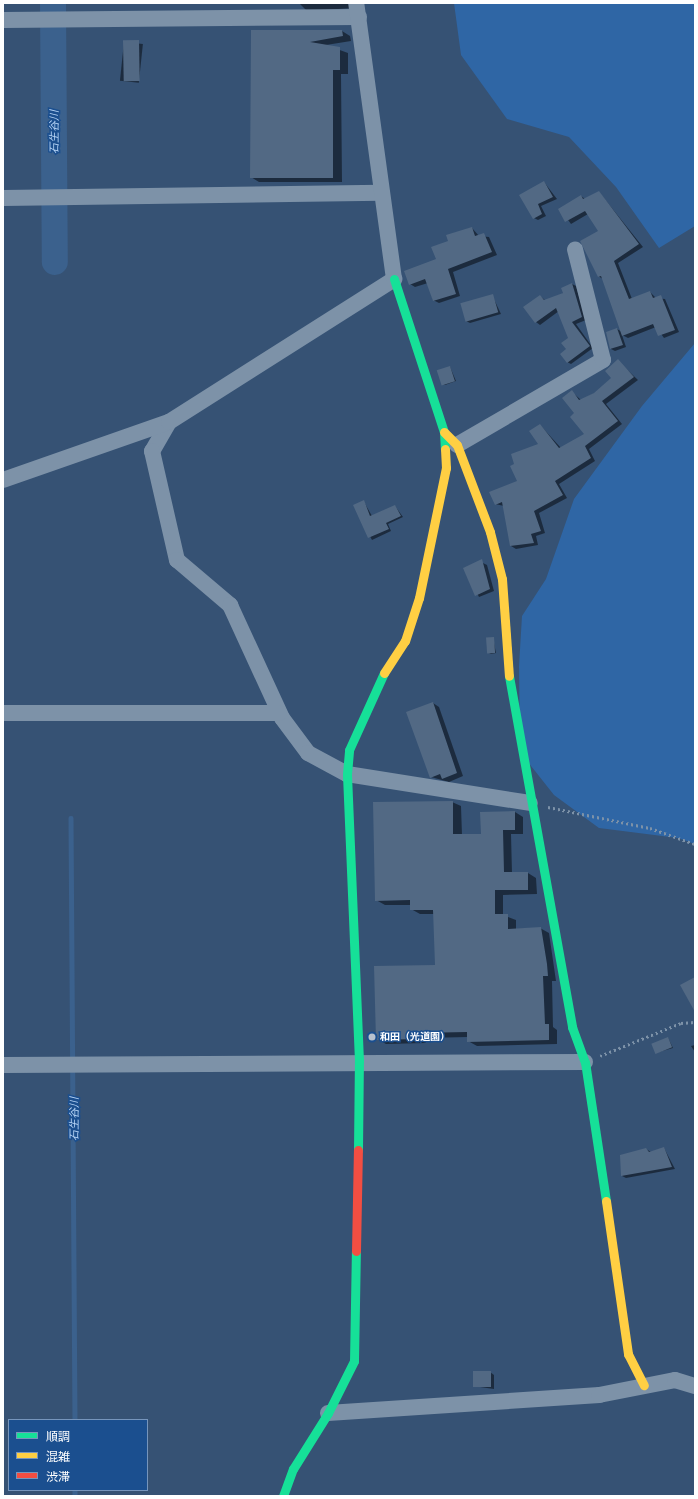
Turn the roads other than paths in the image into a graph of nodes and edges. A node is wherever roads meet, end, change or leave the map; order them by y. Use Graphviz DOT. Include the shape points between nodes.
graph roads {
  1 [pos="357,10"];
  2 [pos="3,20"];
  3 [pos="381,193"];
  4 [pos="3,198"];
  5 [pos="575,249"];
  6 [pos="394,279"];
  7 [pos="169,422"];
  8 [pos="444,432"];
  9 [pos="457,445"];
  10 [pos="3,480"];
  11 [pos="3,713"];
  12 [pos="279,713"];
  13 [pos="347,774"];
  14 [pos="530,803"];
  15 [pos="359,1061"];
  16 [pos="585,1062"];
  17 [pos="3,1065"];
  18 [pos="644,1385"];
  19 [pos="695,1386"];
  20 [pos="328,1413"];
  21 [pos="283,1496"];
  1 -- 2 [label="street"];
  1 -- 3 [label="street"];
  3 -- 4 [label="street"];
  3 -- 6 [label="street"];
  5 -- 9 [label="street" via="603,360"];
  6 -- 7 [label="street"];
  6 -- 8 [label="street"];
  7 -- 10 [label="street"];
  7 -- 12 [label="street" via="152,451 177,560 230,605"];
  8 -- 9 [label="street"];
  8 -- 13 [label="street" via="446,468 419,598 406,641 376,685 356,727"];
  9 -- 14 [label="street" via="490,532 502,579 509,680"];
  11 -- 12 [label="street"];
  12 -- 13 [label="street" via="308,753"];
  13 -- 14 [label="street"];
  13 -- 15 [label="street"];
  14 -- 16 [label="street" via="572,1027"];
  15 -- 16 [label="street"];
  15 -- 17 [label="street"];
  15 -- 20 [label="street" via="354,1361"];
  16 -- 18 [label="street" via="628,1354"];
  18 -- 19 [label="street" via="675,1380"];
  18 -- 20 [label="street" via="598,1395"];
  20 -- 21 [label="street" via="293,1469"];
}
